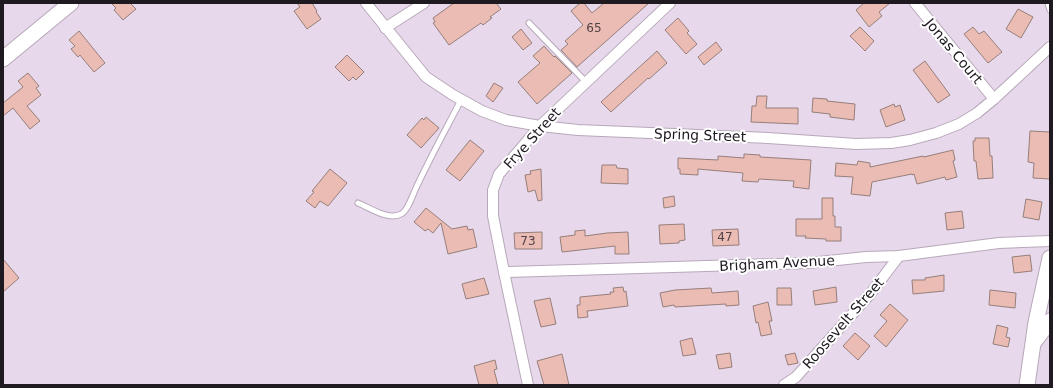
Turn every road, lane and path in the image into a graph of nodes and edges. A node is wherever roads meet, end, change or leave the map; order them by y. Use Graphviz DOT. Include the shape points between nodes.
graph roads {
  1 [pos="71,3"];
  2 [pos="366,3"];
  3 [pos="424,3"];
  4 [pos="670,3"];
  5 [pos="915,3"];
  6 [pos="1048,3"];
  7 [pos="1050,10"];
  8 [pos="529,23"];
  9 [pos="385,28"];
  10 [pos="1050,47"];
  11 [pos="3,59"];
  12 [pos="586,82"];
  13 [pos="994,99"];
  14 [pos="461,100"];
  15 [pos="540,126"];
  16 [pos="358,203"];
  17 [pos="1050,241"];
  18 [pos="899,256"];
  19 [pos="1049,263"];
  20 [pos="504,272"];
  21 [pos="1050,321"];
  22 [pos="1033,344"];
  23 [pos="528,385"];
  24 [pos="784,385"];
  25 [pos="1026,385"];
  1 -- 11 [label="street"];
  2 -- 9 [label="street, Spring Street"];
  3 -- 9 [label="street"];
  4 -- 12 [label="street, Frye Street"];
  5 -- 13 [label="street, Jonas Court"];
  6 -- 7 [label="lane"];
  8 -- 12 [label="lane"];
  9 -- 14 [label="street, Spring Street" via="426,77"];
  10 -- 13 [label="street, Spring Street"];
  12 -- 15 [label="street, Frye Street"];
  13 -- 15 [label="street, Spring Street" via="959,124 936,133 891,143 856,144"];
  14 -- 15 [label="street, Spring Street" via="506,120"];
  14 -- 16 [label="lane" via="403,214 391,217"];
  15 -- 20 [label="street, Frye Street" via="499,174 493,190 493,216"];
  17 -- 18 [label="street, Brigham Avenue" via="999,243"];
  18 -- 20 [label="street, Brigham Avenue" via="802,263"];
  18 -- 24 [label="street, Roosevelt Street" via="871,293 796,377"];
  19 -- 22 [label="street"];
  20 -- 23 [label="street, Frye Street"];
  21 -- 22 [label="street"];
  22 -- 25 [label="street"];
}
